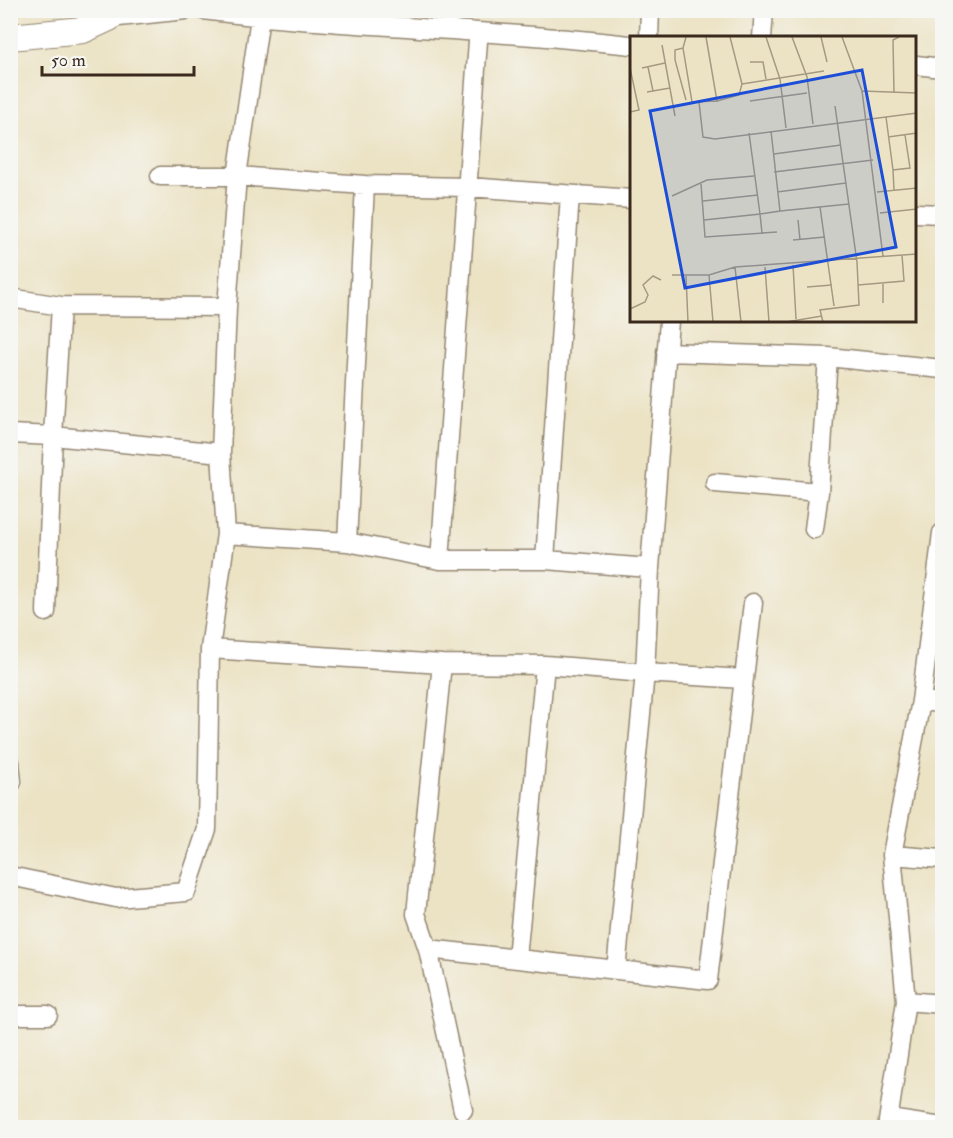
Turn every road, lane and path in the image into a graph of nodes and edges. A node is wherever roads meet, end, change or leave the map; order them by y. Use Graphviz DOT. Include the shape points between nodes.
graph roads {
  1 [pos="186,10"];
  2 [pos="203,10"];
  3 [pos="650,10"];
  4 [pos="764,10"];
  5 [pos="111,14"];
  6 [pos="261,14"];
  7 [pos="477,32"];
  8 [pos="649,36"];
  9 [pos="762,36"];
  10 [pos="10,37"];
  11 [pos="630,45"];
  12 [pos="917,65"];
  13 [pos="942,68"];
  14 [pos="160,176"];
  15 [pos="237,176"];
  16 [pos="365,185"];
  17 [pos="468,187"];
  18 [pos="570,195"];
  19 [pos="630,199"];
  20 [pos="917,213"];
  21 [pos="942,214"];
  22 [pos="10,298"];
  23 [pos="61,306"];
  24 [pos="228,307"];
  25 [pos="669,322"];
  26 [pos="666,352"];
  27 [pos="828,357"];
  28 [pos="942,369"];
  29 [pos="10,434"];
  30 [pos="53,436"];
  31 [pos="221,453"];
  32 [pos="715,483"];
  33 [pos="819,492"];
  34 [pos="814,529"];
  35 [pos="942,533"];
  36 [pos="226,534"];
  37 [pos="347,542"];
  38 [pos="941,553"];
  39 [pos="545,560"];
  40 [pos="440,561"];
  41 [pos="650,568"];
  42 [pos="753,603"];
  43 [pos="46,612"];
  44 [pos="210,649"];
  45 [pos="442,664"];
  46 [pos="545,664"];
  47 [pos="645,673"];
  48 [pos="744,679"];
  49 [pos="921,701"];
  50 [pos="942,703"];
  51 [pos="10,762"];
  52 [pos="11,787"];
  53 [pos="892,855"];
  54 [pos="942,859"];
  55 [pos="10,876"];
  56 [pos="429,949"];
  57 [pos="517,958"];
  58 [pos="616,970"];
  59 [pos="906,1001"];
  60 [pos="942,1004"];
  61 [pos="10,1015"];
  62 [pos="48,1015"];
  63 [pos="463,1110"];
  64 [pos="888,1123"];
  65 [pos="942,1127"];
  1 -- 5 [label="street"];
  2 -- 6 [label="street"];
  3 -- 8 [label="street"];
  4 -- 9 [label="street"];
  5 -- 10 [label="main road" via="83,30"];
  6 -- 7 [label="street"];
  6 -- 15 [label="street"];
  7 -- 11 [label="street"];
  7 -- 17 [label="street"];
  12 -- 13 [label="street"];
  14 -- 15 [label="street"];
  15 -- 16 [label="street"];
  15 -- 24 [label="street"];
  16 -- 17 [label="street"];
  16 -- 37 [label="street"];
  17 -- 18 [label="street"];
  17 -- 40 [label="street"];
  18 -- 19 [label="street"];
  18 -- 39 [label="street"];
  20 -- 21 [label="street"];
  22 -- 23 [label="street"];
  23 -- 24 [label="street"];
  23 -- 30 [label="street"];
  24 -- 31 [label="street"];
  25 -- 26 [label="street"];
  26 -- 27 [label="street"];
  26 -- 41 [label="street"];
  27 -- 28 [label="street"];
  27 -- 33 [label="street"];
  29 -- 30 [label="street"];
  30 -- 31 [label="street"];
  30 -- 43 [label="street"];
  31 -- 36 [label="street"];
  32 -- 33 [label="street"];
  33 -- 34 [label="street"];
  35 -- 38 [label="street"];
  36 -- 37 [label="street"];
  36 -- 44 [label="street"];
  37 -- 40 [label="street"];
  38 -- 49 [label="street"];
  39 -- 40 [label="street"];
  39 -- 41 [label="street"];
  41 -- 47 [label="street"];
  42 -- 48 [label="street"];
  44 -- 45 [label="street"];
  44 -- 55 [label="street" via="207,829 186,892 116,898"];
  45 -- 46 [label="street"];
  45 -- 56 [label="street" via="416,914"];
  46 -- 47 [label="street"];
  46 -- 57 [label="street"];
  47 -- 48 [label="street"];
  47 -- 58 [label="street"];
  48 -- 58 [label="street" via="708,980"];
  49 -- 50 [label="street"];
  49 -- 53 [label="street"];
  51 -- 52 [label="street"];
  53 -- 54 [label="street"];
  53 -- 59 [label="street"];
  56 -- 57 [label="street"];
  56 -- 63 [label="street"];
  57 -- 58 [label="street"];
  59 -- 60 [label="street"];
  59 -- 64 [label="street"];
  61 -- 62 [label="street"];
  64 -- 65 [label="street"];
}
